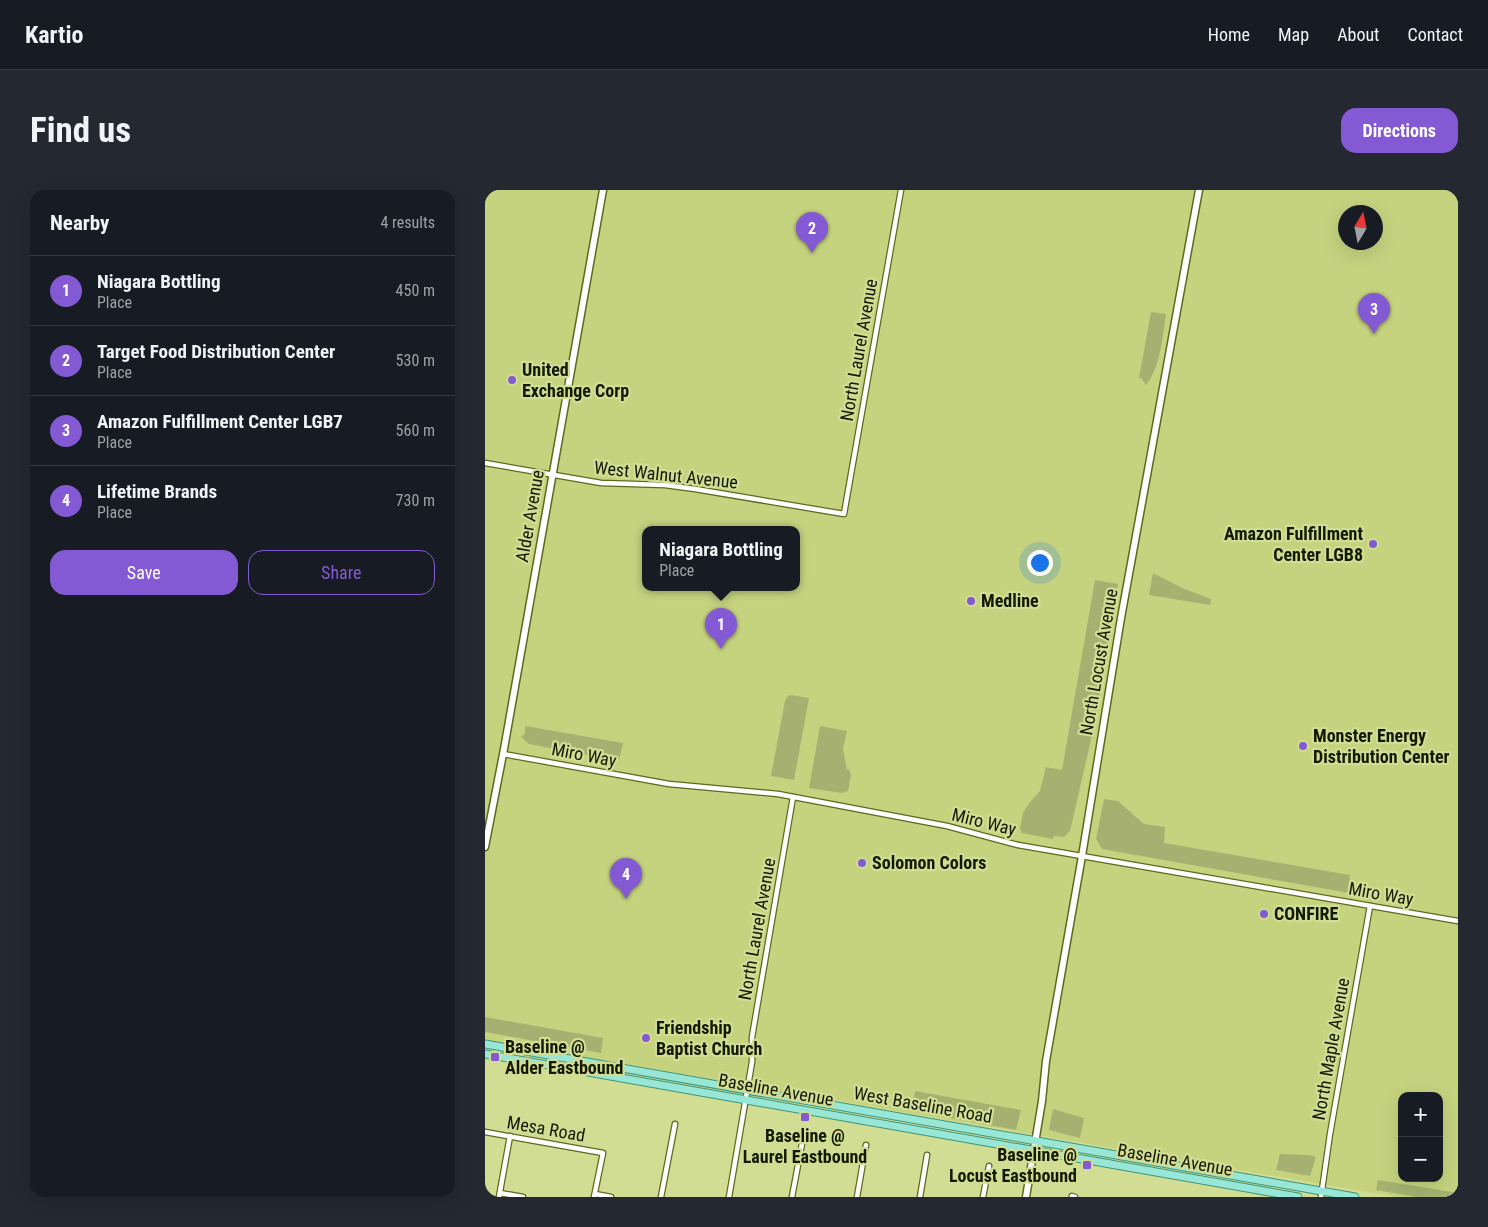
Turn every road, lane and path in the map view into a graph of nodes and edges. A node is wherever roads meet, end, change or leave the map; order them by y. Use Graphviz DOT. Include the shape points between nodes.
graph roads {
  1 [pos="603,190"];
  2 [pos="901,190"];
  3 [pos="1199,190"];
  4 [pos="485,463"];
  5 [pos="552,475"];
  6 [pos="844,514"];
  7 [pos="503,754"];
  8 [pos="793,797"];
  9 [pos="485,846"];
  10 [pos="1082,856"];
  11 [pos="1370,906"];
  12 [pos="1458,921"];
  13 [pos="485,1044"];
  14 [pos="485,1054"];
  15 [pos="746,1095"];
  16 [pos="675,1124"];
  17 [pos="485,1132"];
  18 [pos="805,1133"];
  19 [pos="510,1136"];
  20 [pos="1035,1141"];
  21 [pos="866,1145"];
  22 [pos="1033,1151"];
  23 [pos="927,1155"];
  24 [pos="989,1166"];
  25 [pos="1321,1194"];
  26 [pos="500,1195"];
  27 [pos="594,1196"];
  28 [pos="523,1197"];
  29 [pos="611,1197"];
  30 [pos="661,1197"];
  31 [pos="729,1197"];
  32 [pos="792,1197"];
  33 [pos="857,1197"];
  34 [pos="920,1197"];
  35 [pos="983,1197"];
  36 [pos="1026,1197"];
  37 [pos="1298,1197"];
  38 [pos="1355,1197"];
  1 -- 5 [label="street, Alder Avenue"];
  2 -- 6 [label="street, North Laurel Avenue"];
  3 -- 10 [label="street, North Locust Avenue" via="1121,618"];
  4 -- 5 [label="street, West Walnut Avenue"];
  5 -- 6 [label="street, West Walnut Avenue" via="601,483 695,489"];
  5 -- 7 [label="street, Alder Avenue"];
  7 -- 8 [label="street, Miro Way" via="669,784"];
  7 -- 9 [label="street, Alder Avenue"];
  8 -- 10 [label="street, Miro Way"];
  8 -- 15 [label="street, North Laurel Avenue" via="752,1037 752,1062"];
  10 -- 11 [label="street, Miro Way"];
  10 -- 20 [label="street, North Locust Avenue"];
  11 -- 12 [label="street, Miro Way"];
  11 -- 25 [label="street, North Maple Avenue"];
  13 -- 15 [label="main road, West Baseline Road"];
  14 -- 15 [label="main road, Baseline Avenue"];
  15 -- 20 [label="main road, West Baseline Road"];
  15 -- 22 [label="main road, Baseline Avenue"];
  15 -- 31 [label="street, North Laurel Avenue"];
  16 -- 30 [label="street"];
  17 -- 19 [label="street, Mesa Road"];
  18 -- 32 [label="street"];
  19 -- 26 [label="street"];
  19 -- 27 [label="street, Mesa Road" via="603,1153"];
  20 -- 22 [label="street, North Locust Avenue"];
  20 -- 25 [label="main road, West Baseline Road"];
  21 -- 33 [label="street"];
  22 -- 36 [label="street, North Locust Avenue"];
  22 -- 37 [label="main road, Baseline Avenue"];
  23 -- 34 [label="street"];
  24 -- 35 [label="street"];
  25 -- 38 [label="main road, West Baseline Road"];
  26 -- 28 [label="street"];
  27 -- 29 [label="street"];
}
